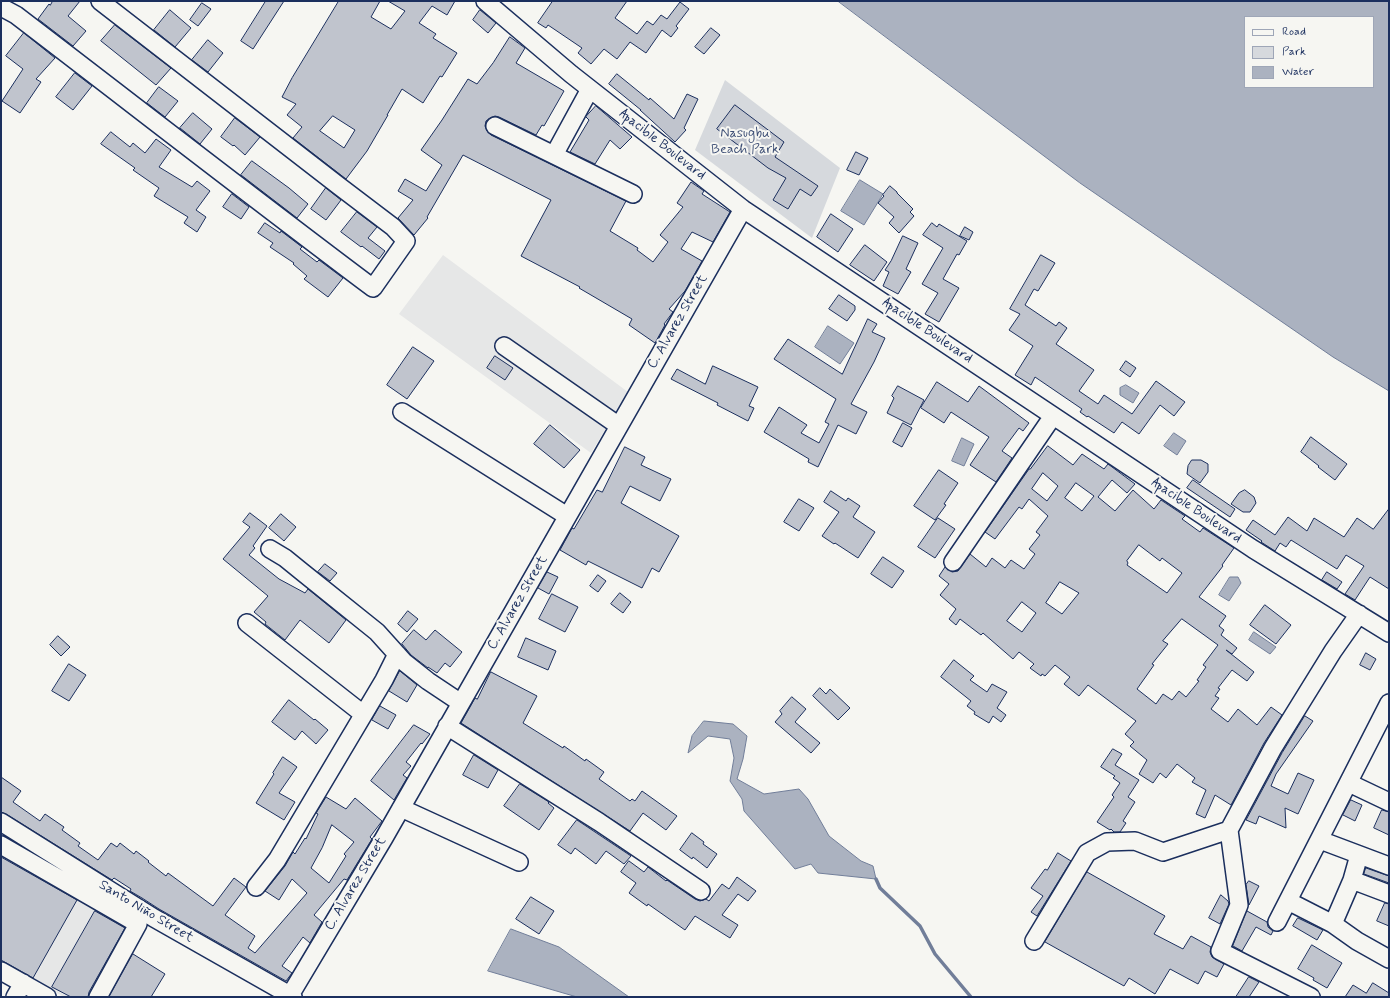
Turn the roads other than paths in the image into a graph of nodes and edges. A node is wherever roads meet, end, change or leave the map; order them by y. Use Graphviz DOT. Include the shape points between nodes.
graph roads {
  1 [pos="100,1"];
  2 [pos="485,1"];
  3 [pos="1,7"];
  4 [pos="590,89"];
  5 [pos="495,126"];
  6 [pos="554,155"];
  7 [pos="633,194"];
  8 [pos="743,208"];
  9 [pos="504,346"];
  10 [pos="402,412"];
  11 [pos="1053,416"];
  12 [pos="619,426"];
  13 [pos="568,516"];
  14 [pos="270,549"];
  15 [pos="953,562"];
  16 [pos="1358,614"];
  17 [pos="247,623"];
  18 [pos="1389,633"];
  19 [pos="397,654"];
  20 [pos="461,703"];
  21 [pos="1389,703"];
  22 [pos="363,714"];
  23 [pos="447,726"];
  24 [pos="1383,728"];
  25 [pos="1349,783"];
  26 [pos="1389,802"];
  27 [pos="401,808"];
  28 [pos="1,822"];
  29 [pos="1229,830"];
  30 [pos="1320,840"];
  31 [pos="1,845"];
  32 [pos="1359,855"];
  33 [pos="519,862"];
  34 [pos="1389,866"];
  35 [pos="1352,880"];
  36 [pos="256,887"];
  37 [pos="701,891"];
  38 [pos="1389,894"];
  39 [pos="1288,901"];
  40 [pos="1277,922"];
  41 [pos="1333,924"];
  42 [pos="1034,941"];
  43 [pos="1389,959"];
  44 [pos="1,971"];
  45 [pos="19,990"];
  46 [pos="291,996"];
  47 [pos="47,997"];
  48 [pos="98,997"];
  49 [pos="1311,997"];
  1 -- 3 [label="street" via="406,241 373,288 16,15"];
  2 -- 4 [label="street, Apacible Boulevard"];
  4 -- 6 [label="street"];
  4 -- 8 [label="street, Apacible Boulevard"];
  5 -- 6 [label="street"];
  6 -- 7 [label="street"];
  8 -- 11 [label="street, Apacible Boulevard"];
  8 -- 12 [label="street, C. Alvarez Street"];
  9 -- 12 [label="street"];
  10 -- 13 [label="street"];
  11 -- 15 [label="street"];
  11 -- 16 [label="street, Apacible Boulevard" via="1253,549"];
  12 -- 13 [label="street, C. Alvarez Street"];
  13 -- 20 [label="street, C. Alvarez Street"];
  14 -- 19 [label="street" via="301,570 377,632"];
  16 -- 18 [label="street, Apacible Boulevard"];
  16 -- 29 [label="street" via="1273,748"];
  17 -- 22 [label="street"];
  19 -- 20 [label="street" via="404,662"];
  19 -- 22 [label="street"];
  20 -- 23 [label="street, C. Alvarez Street"];
  21 -- 24 [label="street"];
  22 -- 36 [label="street" via="277,860"];
  23 -- 27 [label="street, C. Alvarez Street"];
  23 -- 37 [label="street" via="599,822"];
  24 -- 25 [label="street"];
  25 -- 26 [label="street"];
  25 -- 30 [label="street"];
  27 -- 33 [label="street"];
  27 -- 46 [label="street, C. Alvarez Street"];
  28 -- 46 [label="street, Santo Niño Street" via="154,918"];
  29 -- 42 [label="street" via="1163,852 1135,841 1108,842 1087,853"];
  29 -- 49 [label="street" via="1239,905 1220,951"];
  30 -- 32 [label="street"];
  30 -- 39 [label="street"];
  31 -- 48 [label="street" via="138,924"];
  32 -- 34 [label="street"];
  32 -- 35 [label="street"];
  35 -- 38 [label="street"];
  35 -- 41 [label="street"];
  39 -- 40 [label="street"];
  39 -- 41 [label="street"];
  41 -- 43 [label="street"];
  44 -- 45 [label="street"];
  45 -- 47 [label="street"];
}
